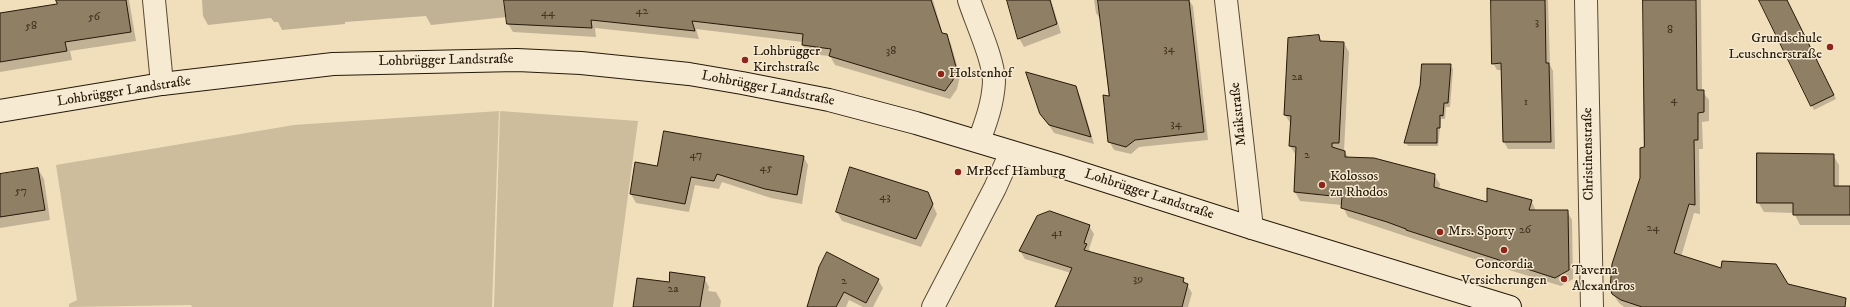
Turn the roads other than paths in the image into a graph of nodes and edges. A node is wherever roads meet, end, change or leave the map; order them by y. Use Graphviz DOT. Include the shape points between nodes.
graph roads {
  1 [pos="154,0"];
  2 [pos="969,0"];
  3 [pos="1226,0"];
  4 [pos="1586,0"];
  5 [pos="162,84"];
  6 [pos="0,111"];
  7 [pos="979,141"];
  8 [pos="1011,152"];
  9 [pos="1252,228"];
  10 [pos="933,307"];
  11 [pos="1510,307"];
  12 [pos="1592,307"];
  1 -- 5 [label="street"];
  2 -- 7 [label="street" via="989,58 994,81 991,104"];
  3 -- 9 [label="street, Maikstraße"];
  4 -- 12 [label="street, Christinenstraße"];
  5 -- 6 [label="street, Lohbrügger Landstraße"];
  5 -- 7 [label="street, Lohbrügger Landstraße" via="333,64 517,60 581,63 651,69 742,82 829,100"];
  7 -- 8 [label="street, Lohbrügger Landstraße"];
  8 -- 9 [label="street, Lohbrügger Landstraße"];
  8 -- 10 [label="street"];
  9 -- 11 [label="street, Lohbrügger Landstraße"];
}
